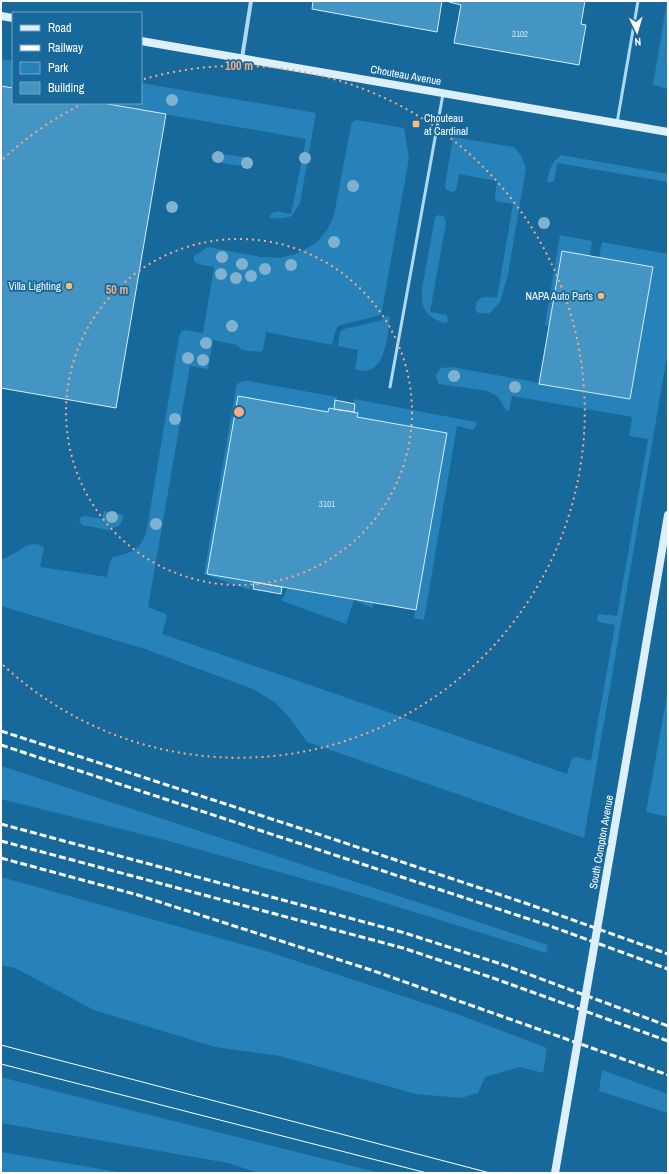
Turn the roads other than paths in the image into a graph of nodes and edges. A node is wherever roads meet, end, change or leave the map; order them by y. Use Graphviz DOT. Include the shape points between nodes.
graph roads {
  1 [pos="251,1"];
  2 [pos="638,1"];
  3 [pos="1,16"];
  4 [pos="12,18"];
  5 [pos="142,41"];
  6 [pos="242,59"];
  7 [pos="443,93"];
  8 [pos="617,123"];
  9 [pos="668,132"];
  10 [pos="390,387"];
  11 [pos="668,515"];
  12 [pos="555,1173"];
  1 -- 6 [label="street"];
  2 -- 8 [label="lane"];
  3 -- 4 [label="main road"];
  5 -- 6 [label="main road, Chouteau Avenue"];
  6 -- 7 [label="main road, Chouteau Avenue"];
  7 -- 8 [label="main road, Chouteau Avenue"];
  7 -- 10 [label="lane"];
  8 -- 9 [label="main road, Chouteau Avenue"];
  11 -- 12 [label="main road, South Compton Avenue, bridge"];
}
